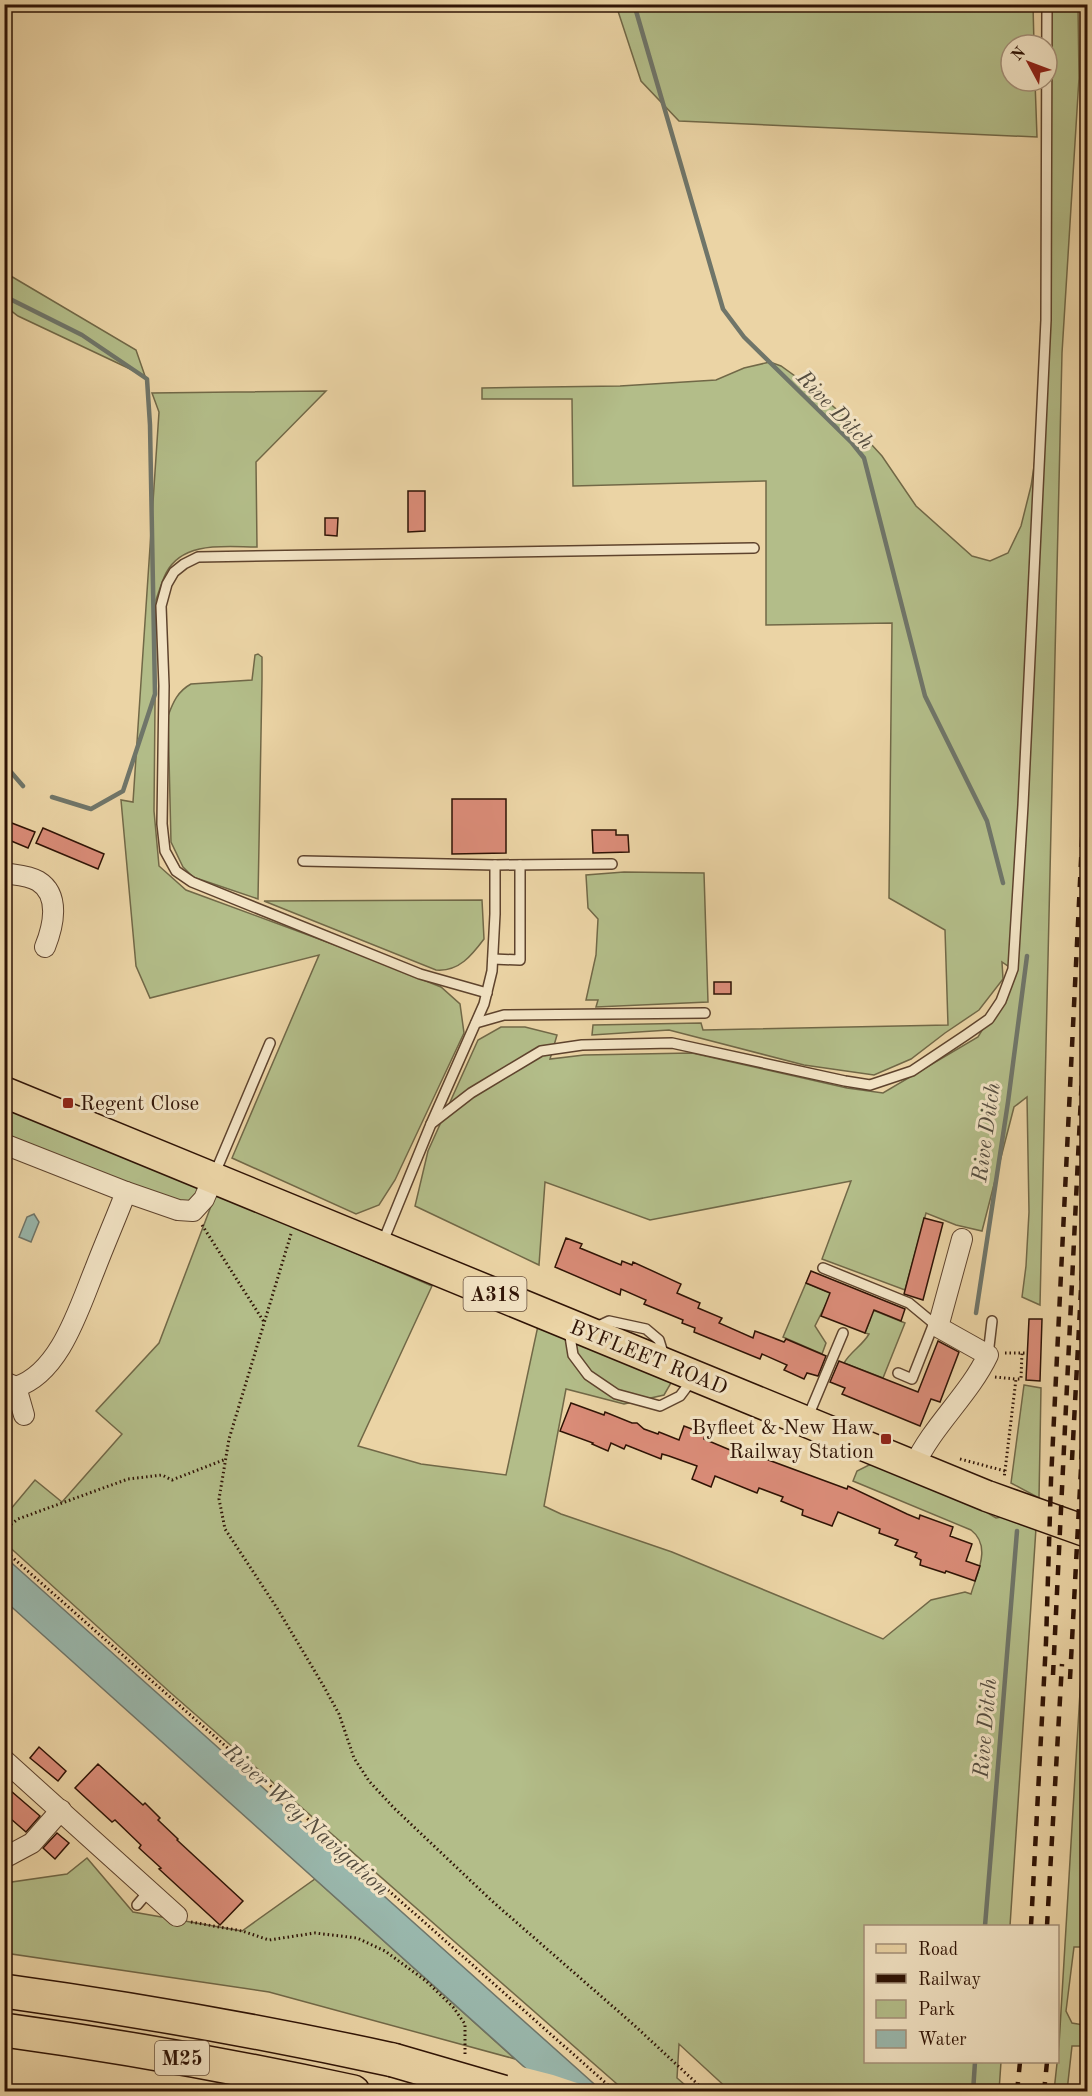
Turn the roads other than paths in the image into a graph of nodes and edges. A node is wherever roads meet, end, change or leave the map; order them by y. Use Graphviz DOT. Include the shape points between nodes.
graph roads {
  1 [pos="1047,4"];
  2 [pos="754,548"];
  3 [pos="303,861"];
  4 [pos="612,864"];
  5 [pos="495,865"];
  6 [pos="520,865"];
  7 [pos="4,873"];
  8 [pos="47,948"];
  9 [pos="493,959"];
  10 [pos="487,993"];
  11 [pos="705,1013"];
  12 [pos="476,1023"];
  13 [pos="270,1043"];
  14 [pos="4,1092"];
  15 [pos="430,1124"];
  16 [pos="4,1144"];
  17 [pos="213,1178"];
  18 [pos="126,1192"];
  19 [pos="962,1239"];
  20 [pos="381,1247"];
  21 [pos="823,1268"];
  22 [pos="992,1321"];
  23 [pos="936,1325"];
  24 [pos="578,1328"];
  25 [pos="843,1333"];
  26 [pos="988,1354"];
  27 [pos="898,1373"];
  28 [pos="696,1376"];
  29 [pos="10,1385"];
  30 [pos="24,1415"];
  31 [pos="806,1421"];
  32 [pos="914,1466"];
  33 [pos="1088,1532"];
  34 [pos="4,1760"];
  35 [pos="61,1810"];
  36 [pos="4,1858"];
  37 [pos="177,1916"];
  38 [pos="4,1991"];
  39 [pos="4,2030"];
  40 [pos="352,2091"];
  41 [pos="503,2091"];
  1 -- 15 [label="lane" via="1046,332 1015,934 1012,969 1001,1001 989,1018 912,1071 870,1085 672,1043 582,1045 541,1051 471,1093"];
  2 -- 10 [label="lane" via="217,556 198,557 174,572 161,606 162,824 165,851 177,871 192,882 420,974"];
  3 -- 5 [label="lane"];
  4 -- 6 [label="lane"];
  5 -- 6 [label="lane"];
  5 -- 9 [label="lane"];
  6 -- 9 [label="lane" via="520,960"];
  7 -- 8 [label="street" via="39,881 48,893 53,928"];
  9 -- 10 [label="lane"];
  10 -- 12 [label="lane"];
  11 -- 12 [label="lane" via="504,1015"];
  12 -- 15 [label="lane"];
  13 -- 17 [label="lane"];
  14 -- 17 [label="main road, BYFLEET ROAD / A318"];
  15 -- 20 [label="lane"];
  16 -- 18 [label="street"];
  17 -- 18 [label="street" via="204,1199 193,1211 178,1210"];
  17 -- 20 [label="main road, BYFLEET ROAD / A318"];
  18 -- 29 [label="street" via="71,1327 55,1355 26,1384"];
  19 -- 23 [label="street"];
  20 -- 24 [label="main road, BYFLEET ROAD / A318"];
  21 -- 23 [label="lane" via="909,1303"];
  22 -- 26 [label="lane"];
  23 -- 26 [label="street"];
  23 -- 27 [label="lane" via="912,1379"];
  24 -- 28 [label="main road, BYFLEET ROAD / A318"];
  24 -- 28 [label="lane" via="573,1355 588,1375 616,1394 660,1406 680,1396"];
  25 -- 31 [label="lane"];
  26 -- 32 [label="street" via="978,1375 923,1446"];
  28 -- 31 [label="main road, BYFLEET ROAD / A318"];
  29 -- 30 [label="street"];
  31 -- 32 [label="main road, BYFLEET ROAD / A318"];
  32 -- 33 [label="main road, BYFLEET ROAD / A318"];
  34 -- 35 [label="street"];
  35 -- 36 [label="street" via="32,1843"];
  35 -- 37 [label="street" via="143,1898"];
  38 -- 41 [label="highway, M25, bridge" via="264,2032 393,2060"];
  39 -- 40 [label="highway, M25" via="97,2043"];
}
